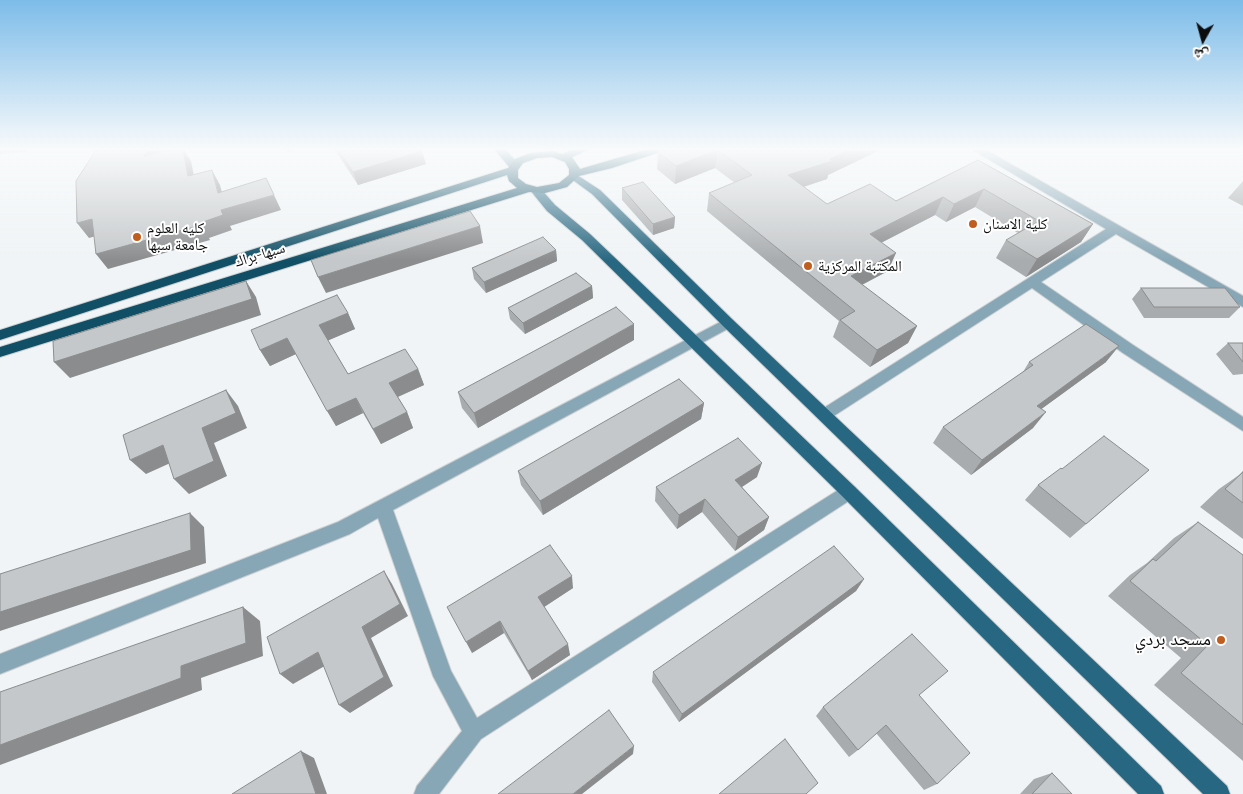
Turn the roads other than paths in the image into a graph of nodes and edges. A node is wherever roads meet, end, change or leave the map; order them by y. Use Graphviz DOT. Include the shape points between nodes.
graph roads {
  1 [pos="454,187"];
  2 [pos="527,187"];
  3 [pos="556,187"];
  4 [pos="590,187"];
  5 [pos="1042,187"];
  6 [pos="532,189"];
  7 [pos="1115,229"];
  8 [pos="1032,282"];
  9 [pos="1243,302"];
  10 [pos="728,323"];
  11 [pos="0,335"];
  12 [pos="694,341"];
  13 [pos="0,352"];
  14 [pos="824,415"];
  15 [pos="1243,425"];
  16 [pos="849,492"];
  17 [pos="383,507"];
  18 [pos="0,664"];
  19 [pos="474,732"];
  20 [pos="425,794"];
  21 [pos="1153,794"];
  22 [pos="1219,794"];
  1 -- 11 [label="highway, سبها-براك"];
  2 -- 6 [label="highway"];
  3 -- 6 [label="highway"];
  4 -- 10 [label="main road"];
  5 -- 7 [label="street"];
  6 -- 12 [label="main road"];
  6 -- 13 [label="highway, سبها-براك"];
  7 -- 8 [label="street"];
  7 -- 9 [label="street"];
  8 -- 14 [label="street"];
  8 -- 15 [label="street"];
  10 -- 12 [label="street"];
  10 -- 14 [label="main road"];
  12 -- 16 [label="main road"];
  12 -- 17 [label="street"];
  14 -- 22 [label="main road"];
  16 -- 19 [label="street"];
  16 -- 21 [label="main road"];
  17 -- 18 [label="street" via="344,528"];
  17 -- 19 [label="street" via="443,676"];
  19 -- 20 [label="street"];
}
